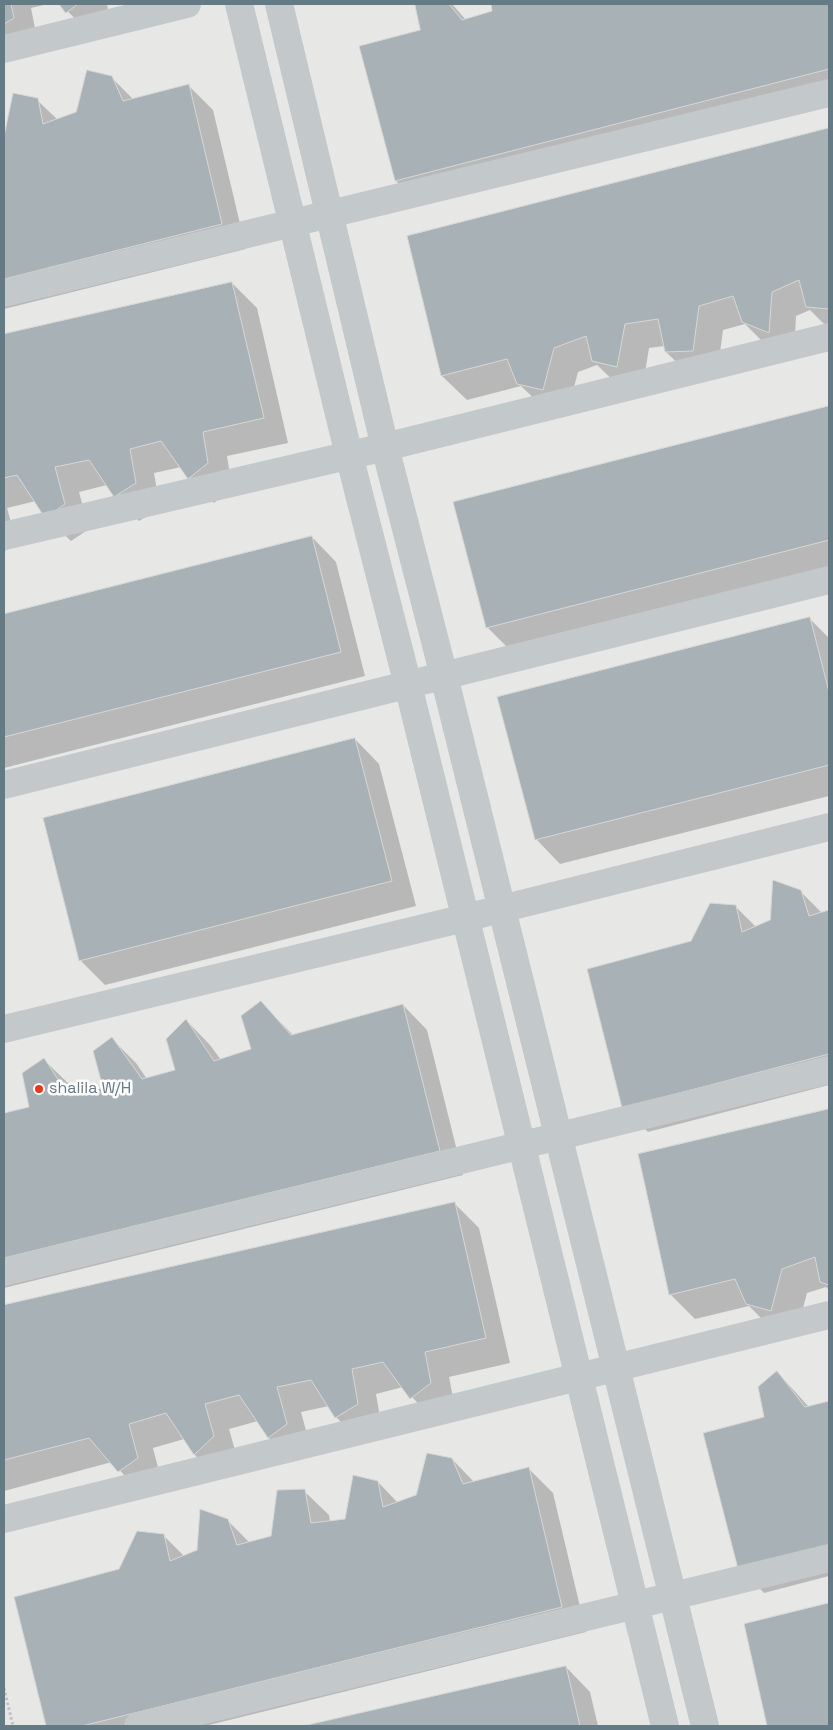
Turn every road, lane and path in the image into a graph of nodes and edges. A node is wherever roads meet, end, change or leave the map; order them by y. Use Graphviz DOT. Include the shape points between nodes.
graph roads {
  1 [pos="187,4"];
  2 [pos="240,4"];
  3 [pos="279,4"];
  4 [pos="4,50"];
  5 [pos="829,93"];
  6 [pos="330,214"];
  7 [pos="294,223"];
  8 [pos="4,293"];
  9 [pos="829,337"];
  10 [pos="385,447"];
  11 [pos="348,455"];
  12 [pos="4,536"];
  13 [pos="829,580"];
  14 [pos="444,676"];
  15 [pos="408,685"];
  16 [pos="4,785"];
  17 [pos="829,827"];
  18 [pos="502,908"];
  19 [pos="465,918"];
  20 [pos="4,1029"];
  21 [pos="829,1070"];
  22 [pos="559,1136"];
  23 [pos="522,1145"];
  24 [pos="4,1272"];
  25 [pos="829,1314"];
  26 [pos="616,1367"];
  27 [pos="578,1375"];
  28 [pos="4,1519"];
  29 [pos="829,1558"];
  30 [pos="673,1595"];
  31 [pos="634,1604"];
  32 [pos="4,1688"];
  33 [pos="13,1726"];
  34 [pos="138,1726"];
  35 [pos="665,1726"];
  36 [pos="705,1726"];
  1 -- 4 [label="street"];
  2 -- 7 [label="street"];
  3 -- 6 [label="street"];
  5 -- 6 [label="street"];
  6 -- 7 [label="street"];
  6 -- 10 [label="street"];
  7 -- 8 [label="street"];
  7 -- 11 [label="street"];
  9 -- 10 [label="street"];
  10 -- 11 [label="street"];
  10 -- 14 [label="street"];
  11 -- 12 [label="street"];
  11 -- 15 [label="street"];
  13 -- 14 [label="street"];
  14 -- 15 [label="street"];
  14 -- 18 [label="street"];
  15 -- 16 [label="street"];
  15 -- 19 [label="street"];
  17 -- 18 [label="street"];
  18 -- 19 [label="street"];
  18 -- 22 [label="street"];
  19 -- 20 [label="street"];
  19 -- 23 [label="street"];
  21 -- 22 [label="street"];
  22 -- 23 [label="street"];
  22 -- 26 [label="street"];
  23 -- 24 [label="street"];
  23 -- 27 [label="street"];
  25 -- 26 [label="street"];
  26 -- 27 [label="street"];
  26 -- 30 [label="street"];
  27 -- 28 [label="street"];
  27 -- 31 [label="street"];
  29 -- 30 [label="street"];
  30 -- 31 [label="street"];
  30 -- 36 [label="street"];
  31 -- 34 [label="street"];
  31 -- 35 [label="street"];
  32 -- 33 [label="path"];
}
